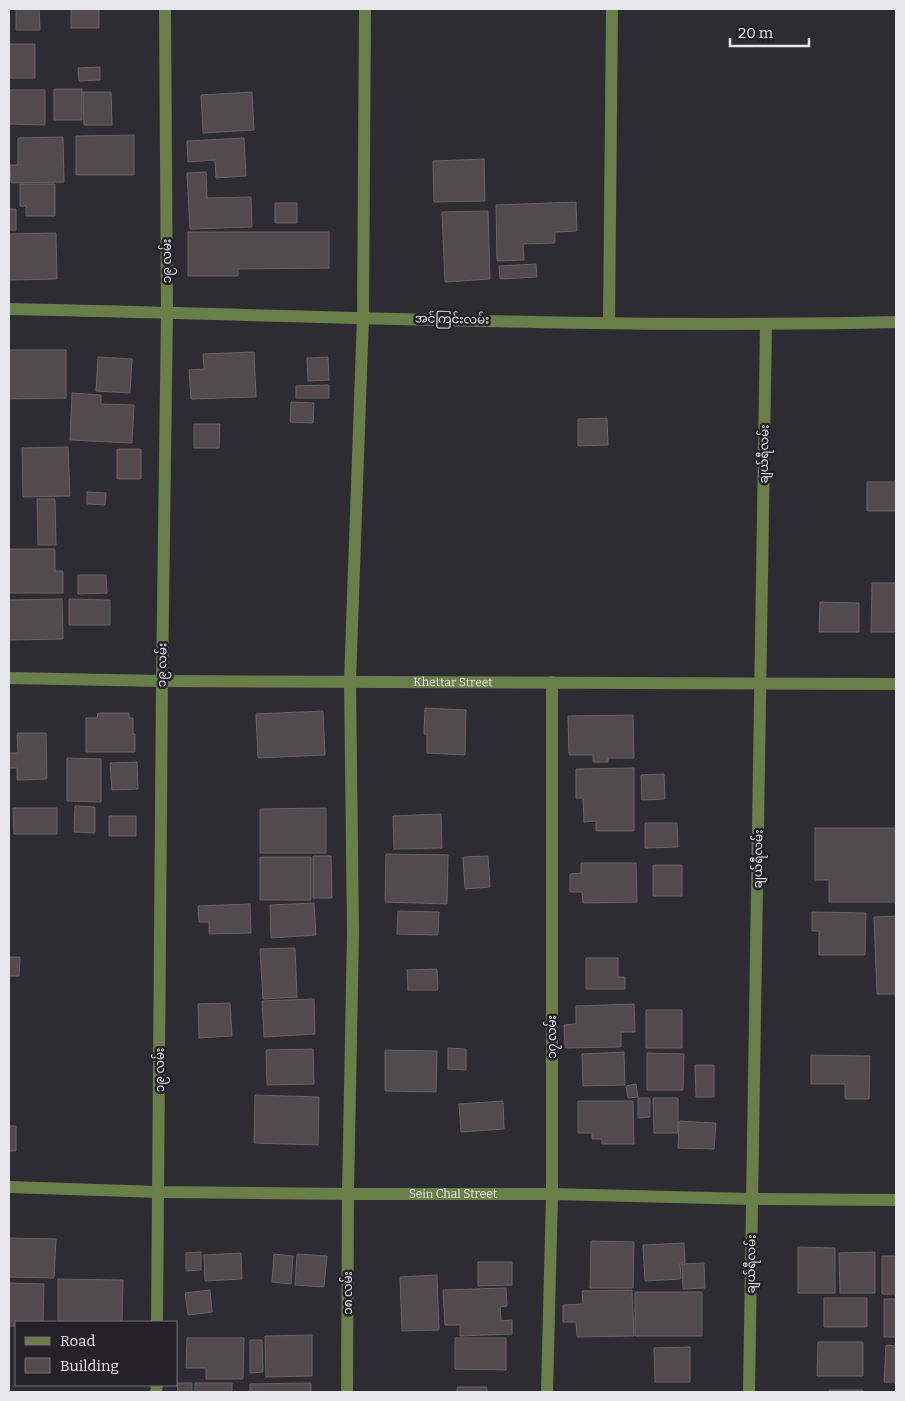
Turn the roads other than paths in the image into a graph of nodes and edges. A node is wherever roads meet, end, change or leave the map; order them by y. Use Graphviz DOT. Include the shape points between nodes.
graph roads {
  1 [pos="165,9"];
  2 [pos="365,9"];
  3 [pos="612,9"];
  4 [pos="9,309"];
  5 [pos="167,312"];
  6 [pos="363,317"];
  7 [pos="896,322"];
  8 [pos="610,323"];
  9 [pos="766,325"];
  10 [pos="9,678"];
  11 [pos="162,681"];
  12 [pos="350,681"];
  13 [pos="552,682"];
  14 [pos="761,682"];
  15 [pos="896,684"];
  16 [pos="9,1187"];
  17 [pos="159,1192"];
  18 [pos="348,1194"];
  19 [pos="552,1194"];
  20 [pos="752,1198"];
  21 [pos="896,1200"];
  22 [pos="157,1321"];
  23 [pos="348,1392"];
  24 [pos="547,1392"];
  25 [pos="749,1392"];
  1 -- 5 [label="street, ၁၉ လမ်း"];
  2 -- 6 [label="street, ၁၈ လမ်း"];
  3 -- 8 [label="street"];
  4 -- 5 [label="street, အင်ကြင်းလမ်း"];
  5 -- 6 [label="street, အင်ကြင်းလမ်း"];
  5 -- 11 [label="street, ၁၉ လမ်း"];
  6 -- 8 [label="street, အင်ကြင်းလမ်း"];
  6 -- 12 [label="street, ၁၈ လမ်း"];
  7 -- 9 [label="street, အင်ကြင်းလမ်း"];
  8 -- 9 [label="street, အင်ကြင်းလမ်း"];
  9 -- 14 [label="street, ချယ်ရီလမ်း"];
  10 -- 11 [label="street, Khettar Street"];
  11 -- 12 [label="street, Khettar Street"];
  11 -- 17 [label="street, ၁၉ လမ်း"];
  12 -- 13 [label="street, Khettar Street"];
  12 -- 18 [label="street, ၁၈ လမ်း" via="353,932"];
  13 -- 14 [label="street, Khettar Street"];
  13 -- 19 [label="street, ၁၇ လမ်း"];
  14 -- 15 [label="street, Khettar Street"];
  14 -- 20 [label="street, ချယ်ရီလမ်း"];
  16 -- 17 [label="street, Sein Chal Street"];
  17 -- 18 [label="street, Sein Chal Street"];
  17 -- 22 [label="street, ၁၉ လမ်း"];
  18 -- 19 [label="street, Sein Chal Street"];
  18 -- 23 [label="street, ၁၈ လမ်း"];
  19 -- 20 [label="street, Sein Chal Street"];
  19 -- 24 [label="street, ၁၇ လမ်း"];
  20 -- 21 [label="street, Sein Chal Street"];
  20 -- 25 [label="street, ချယ်ရီလမ်း"];
}
